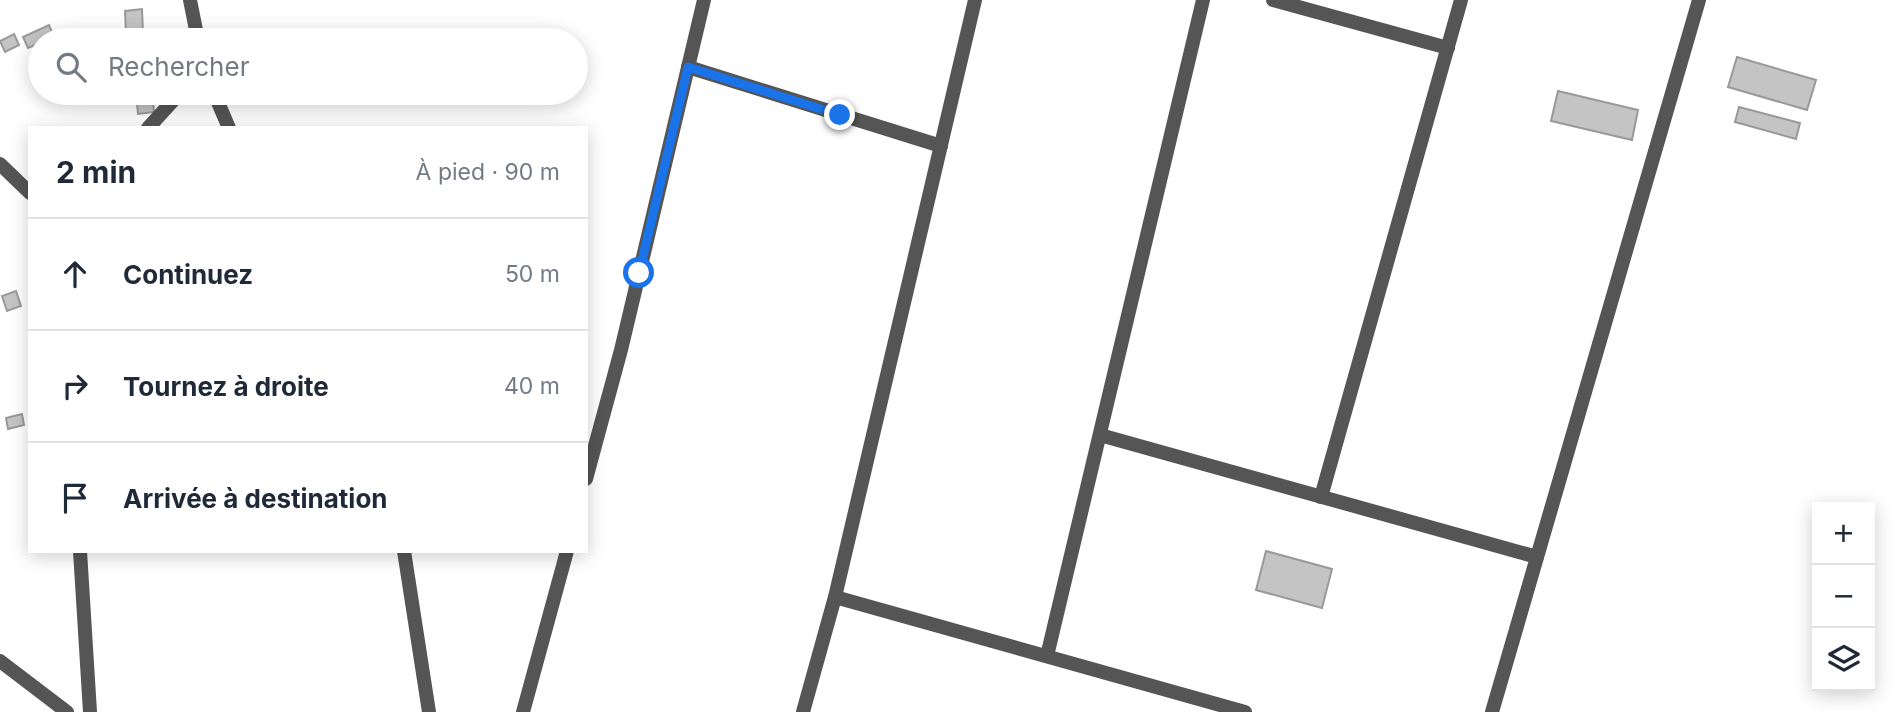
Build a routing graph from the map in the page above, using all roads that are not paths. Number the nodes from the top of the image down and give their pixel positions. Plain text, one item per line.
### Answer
1 (190, 0) edge
2 (704, 0) edge
3 (975, 0) edge
4 (1203, 0) edge
5 (1273, 0) edge
6 (1461, 0) edge
7 (1699, 0) edge
8 (196, 28) edge
9 (1447, 48) junction
10 (688, 67) junction
11 (169, 105) edge
12 (219, 105) edge
13 (150, 126) edge
14 (228, 126) edge
15 (941, 146) junction
16 (0, 164) edge
17 (28, 191) edge
18 (1100, 435) junction
19 (588, 472) edge
20 (1321, 496) junction
21 (80, 553) edge
22 (404, 553) edge
23 (566, 553) edge
24 (1537, 557) junction
25 (835, 597) junction
26 (1047, 656) junction
27 (0, 661) edge
28 (67, 712) edge
29 (90, 712) edge
30 (429, 712) edge
31 (523, 712) edge
32 (803, 712) edge
33 (1245, 712) edge
34 (1492, 712) edge

1 - 8 street
2 - 10 street
3 - 15 street
4 - 18 street
5 - 9 street
6 - 9 street
7 - 24 street
9 - 20 street
10 - 15 street
10 - 19 street
11 - 13 street
12 - 14 street
15 - 25 street
16 - 17 street
18 - 20 street
18 - 26 street
20 - 24 street
21 - 29 street
22 - 30 street
23 - 31 street
24 - 34 street
25 - 26 street
25 - 32 street
26 - 33 street
27 - 28 street

